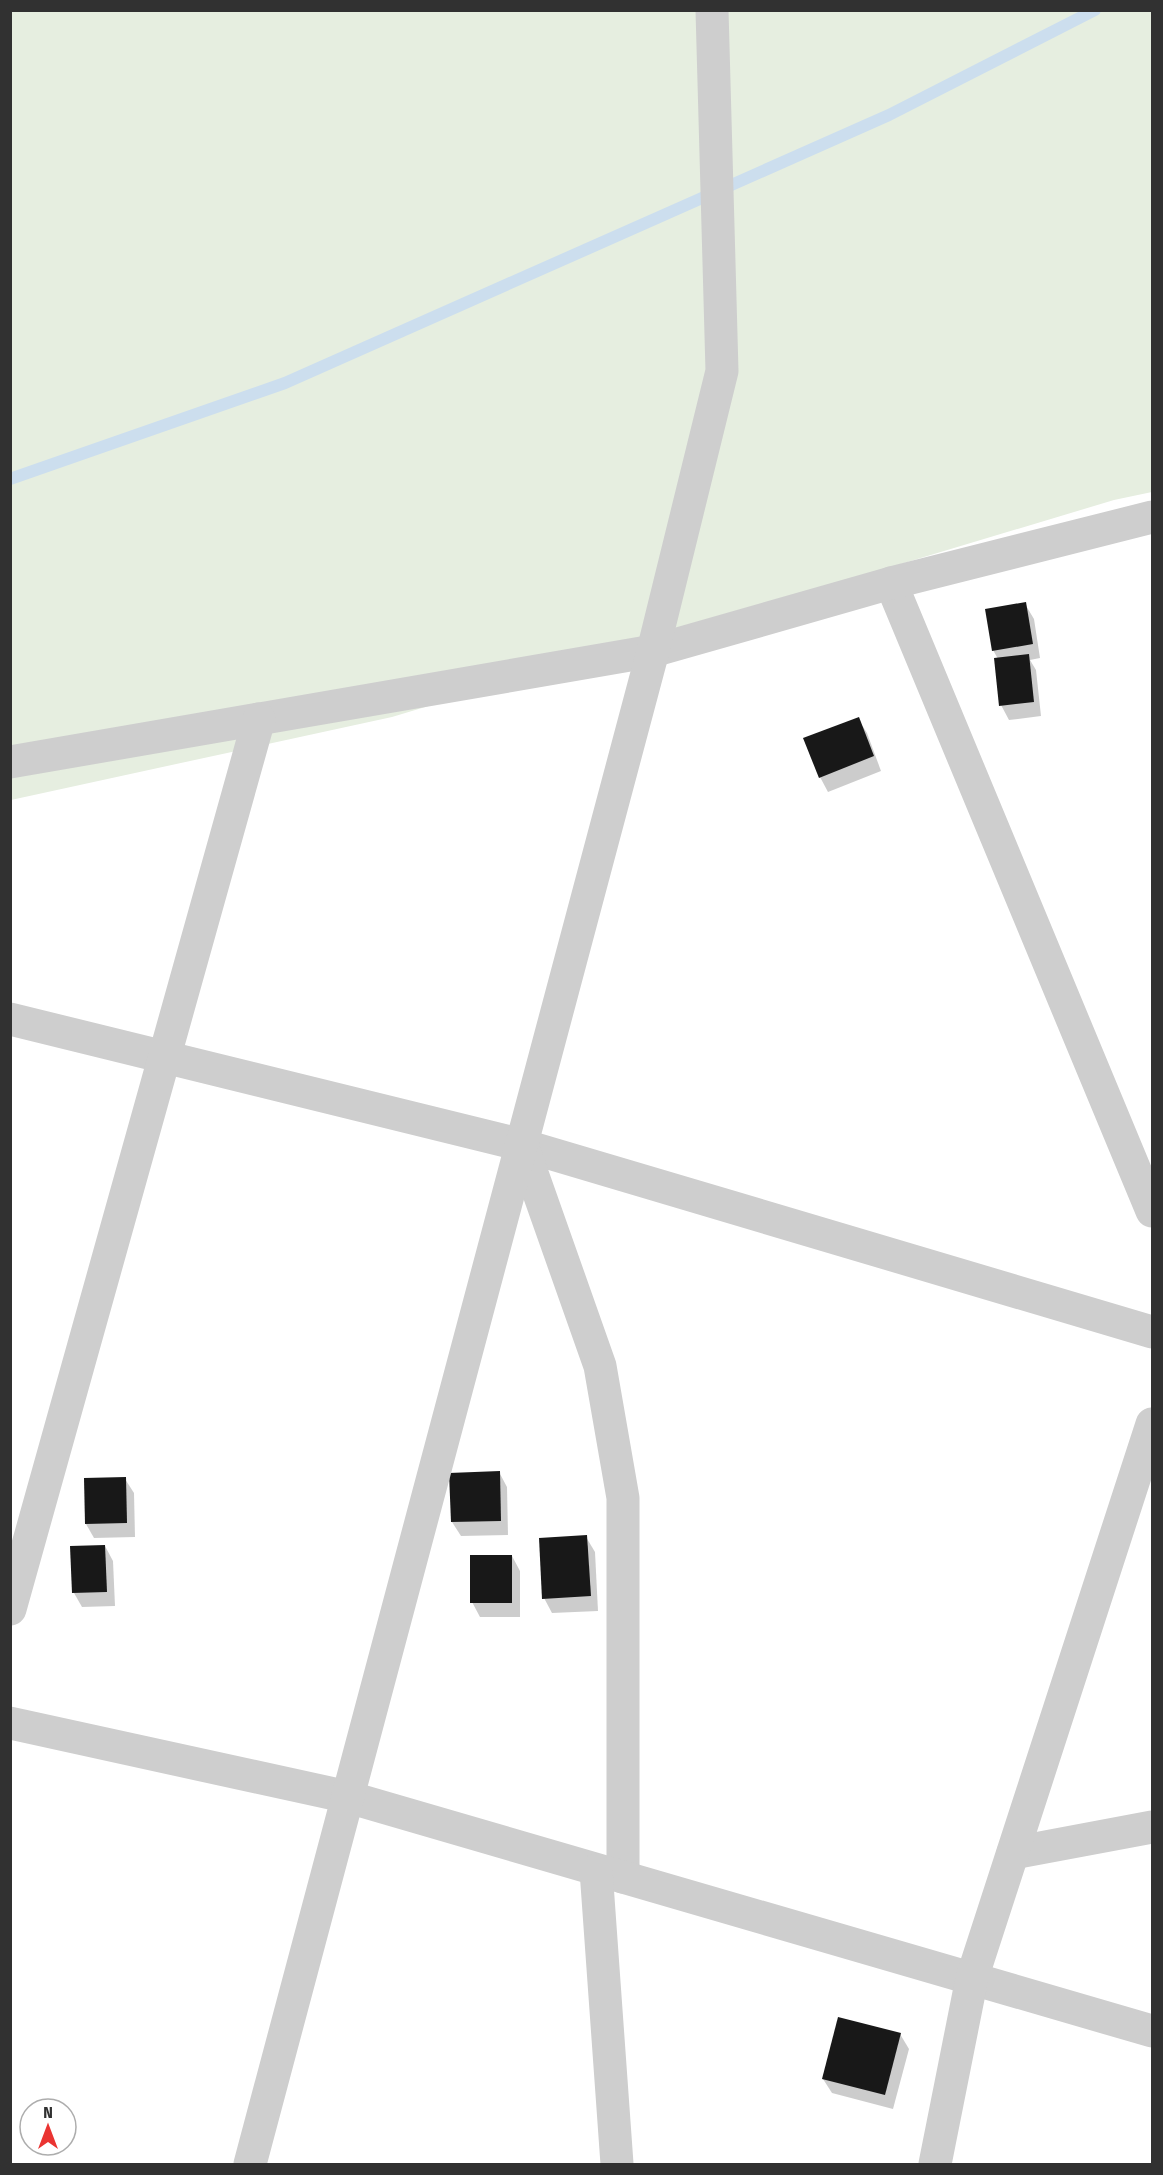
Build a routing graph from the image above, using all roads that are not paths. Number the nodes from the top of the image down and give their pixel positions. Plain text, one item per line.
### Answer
1 (712, 10) edge
2 (1152, 517) edge
3 (891, 583) junction
4 (653, 651) junction
5 (259, 719) junction
6 (10, 762) edge
7 (10, 1019) edge
8 (165, 1057) junction
9 (522, 1145) junction
10 (1152, 1211) edge
11 (1152, 1332) edge
12 (1152, 1424) edge
13 (10, 1609) edge
14 (10, 1723) edge
15 (348, 1797) junction
16 (1152, 1827) edge
17 (1013, 1853) junction
18 (610, 1874) junction
19 (972, 1978) junction
20 (1152, 2031) edge
21 (250, 2164) edge
22 (617, 2164) edge
23 (935, 2164) edge

1 - 4 street
2 - 3 street
3 - 4 street
3 - 10 street
4 - 5 street
4 - 9 street
5 - 6 street
5 - 8 street
7 - 8 street
8 - 9 street
8 - 13 street
9 - 11 street
9 - 15 street
9 - 18 street
12 - 17 street
14 - 15 street
15 - 18 street
15 - 21 street
16 - 17 street
17 - 19 street
18 - 19 street
18 - 22 street
19 - 20 street
19 - 23 street

